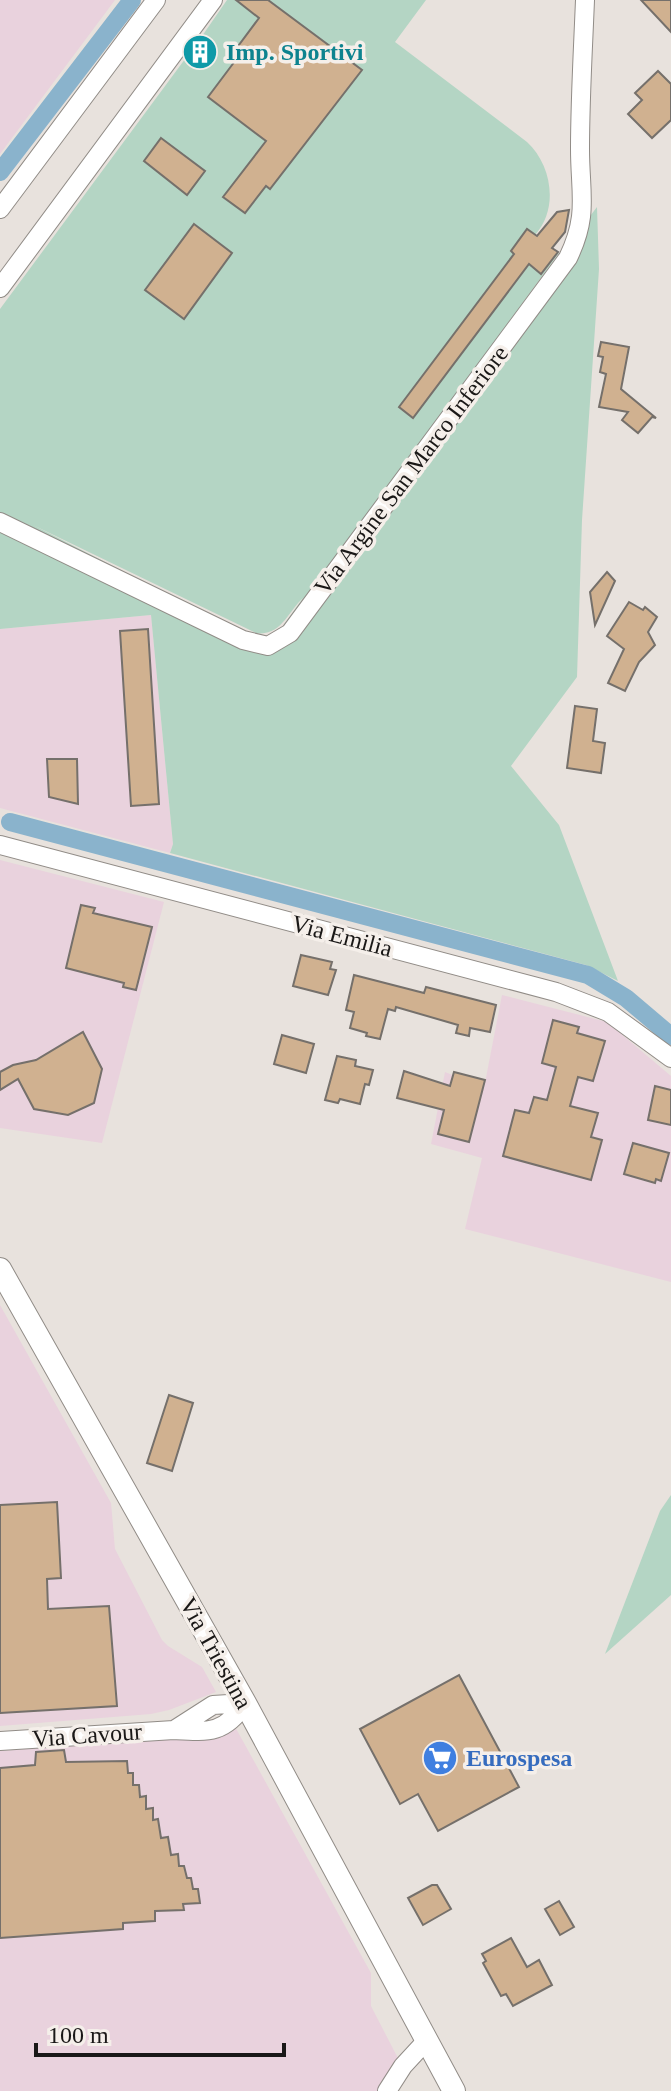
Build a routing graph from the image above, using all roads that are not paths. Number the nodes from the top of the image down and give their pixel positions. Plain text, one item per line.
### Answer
1 (156, 0) edge
2 (213, 0) edge
3 (585, 0) edge
4 (0, 209) edge
5 (0, 288) edge
6 (0, 522) edge
7 (0, 845) edge
8 (671, 1058) edge
9 (2, 1278) edge
10 (245, 1703) junction
11 (0, 1741) edge
12 (427, 2040) junction
13 (387, 2091) edge
14 (454, 2091) edge

1 - 4 street
2 - 5 street
3 - 6 street, Via Argine San Marco Inferiore
7 - 8 street, Via Emilia
9 - 10 main road, Via Triestina
10 - 11 street, Via Cavour
10 - 12 main road, Via Triestina
12 - 13 street
12 - 14 main road, Via Triestina

